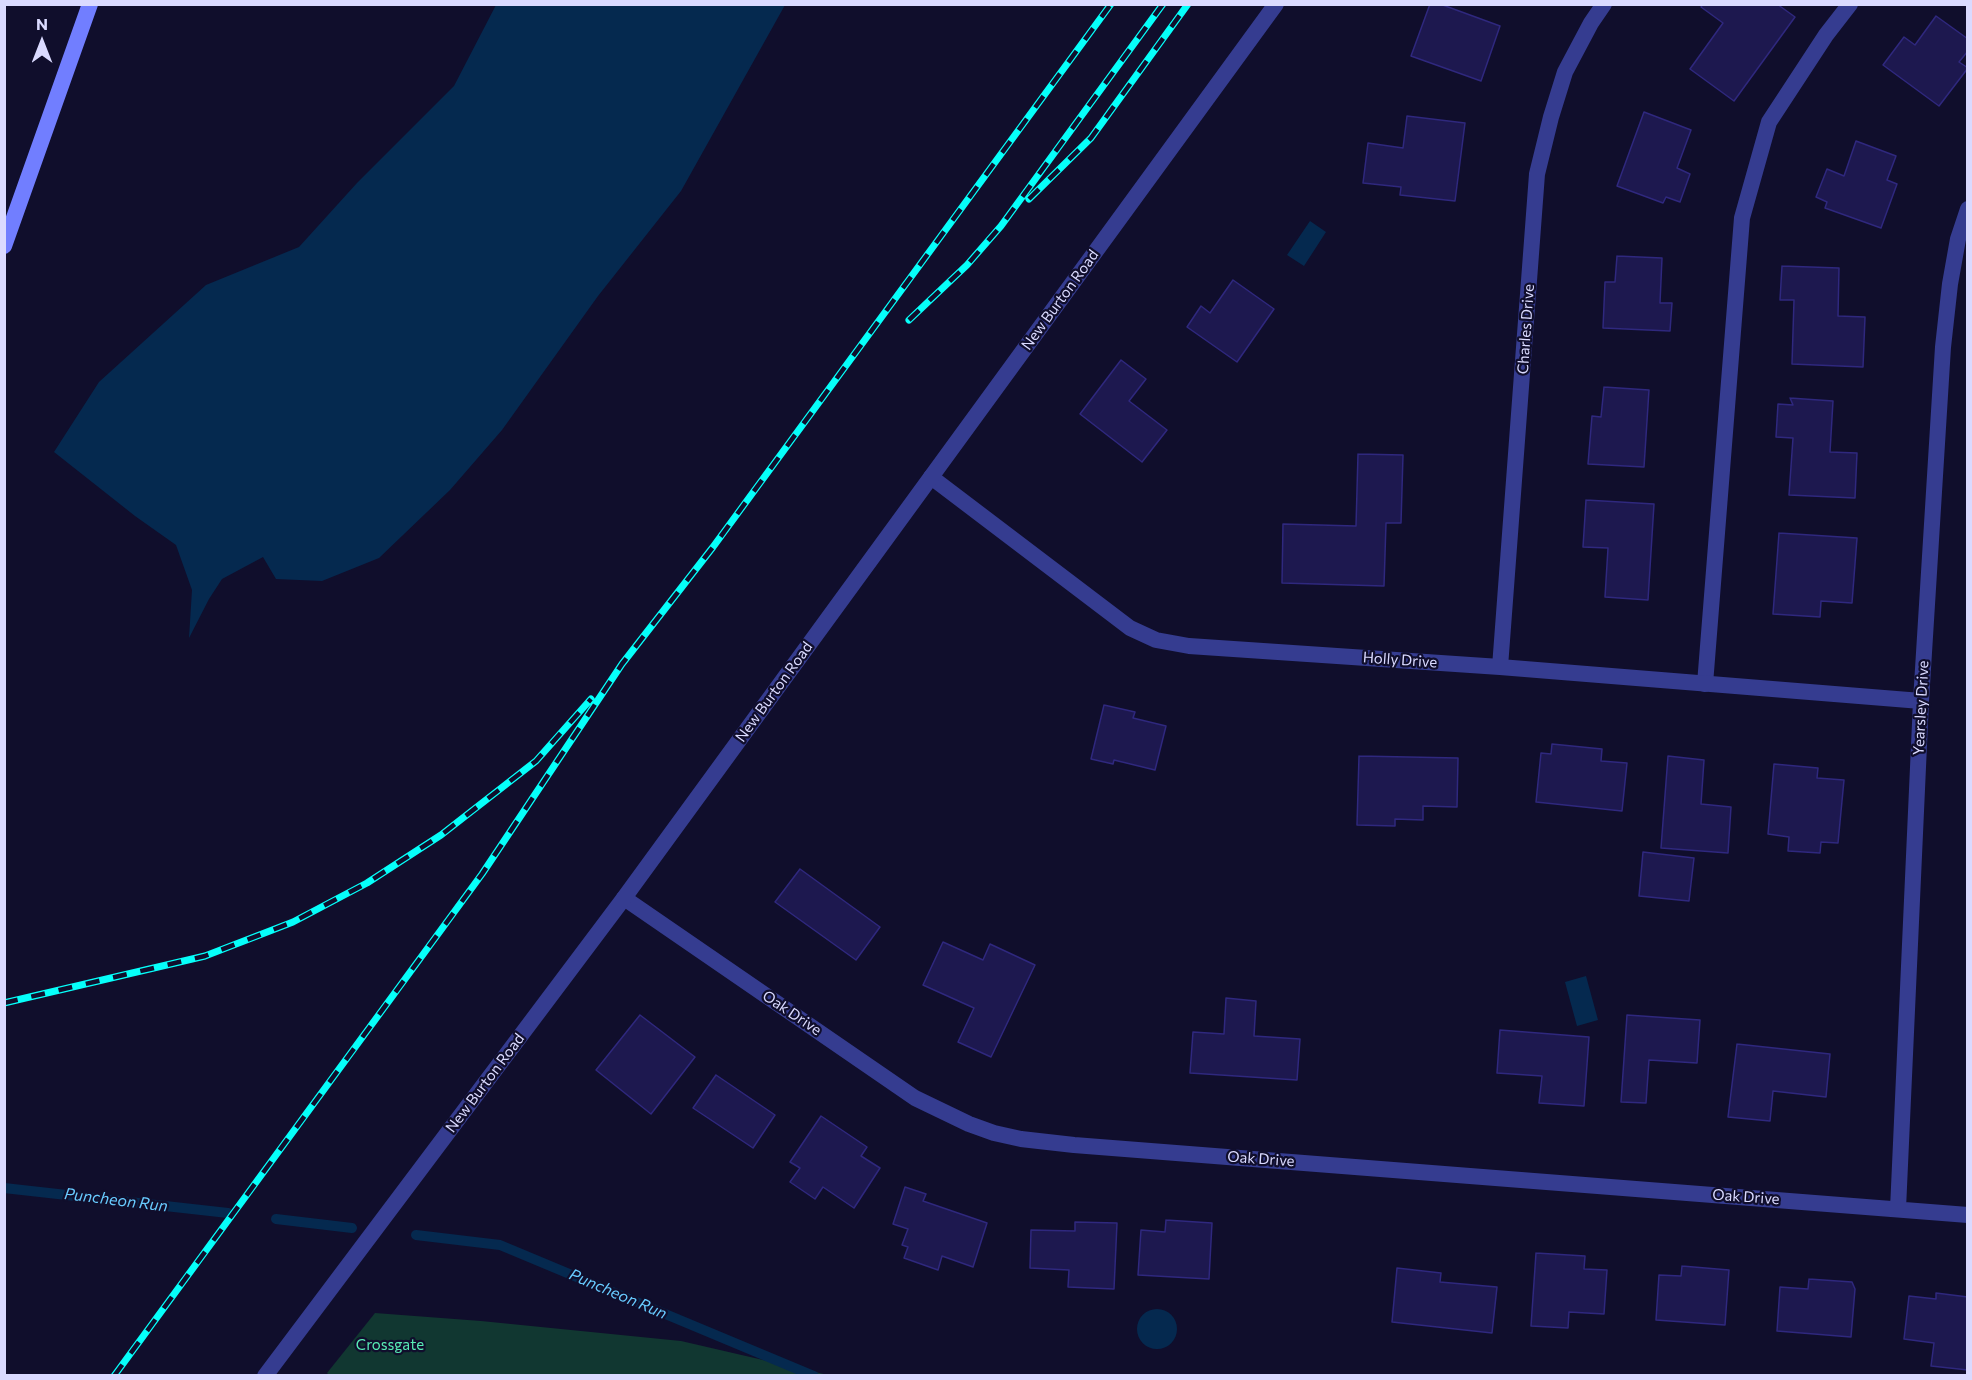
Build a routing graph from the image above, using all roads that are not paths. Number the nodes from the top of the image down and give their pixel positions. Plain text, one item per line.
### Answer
1 (90, 4) edge
2 (1276, 4) edge
3 (1604, 4) edge
4 (1850, 4) edge
5 (1968, 209) edge
6 (4, 246) edge
7 (931, 477) junction
8 (1500, 667) junction
9 (1705, 684) junction
10 (1921, 701) junction
11 (624, 898) junction
12 (1898, 1209) junction
13 (1968, 1215) edge
14 (266, 1375) edge

1 - 6 main road
2 - 7 street, New Burton Road
3 - 8 street, Charles Drive
4 - 9 street
5 - 10 street, Yearsley Drive
7 - 8 street, Holly Drive
7 - 11 street, New Burton Road
8 - 9 street, Holly Drive
9 - 10 street, Holly Drive
10 - 12 street, Yearsley Drive
11 - 12 street, Oak Drive
11 - 14 street, New Burton Road
12 - 13 street, Oak Drive

